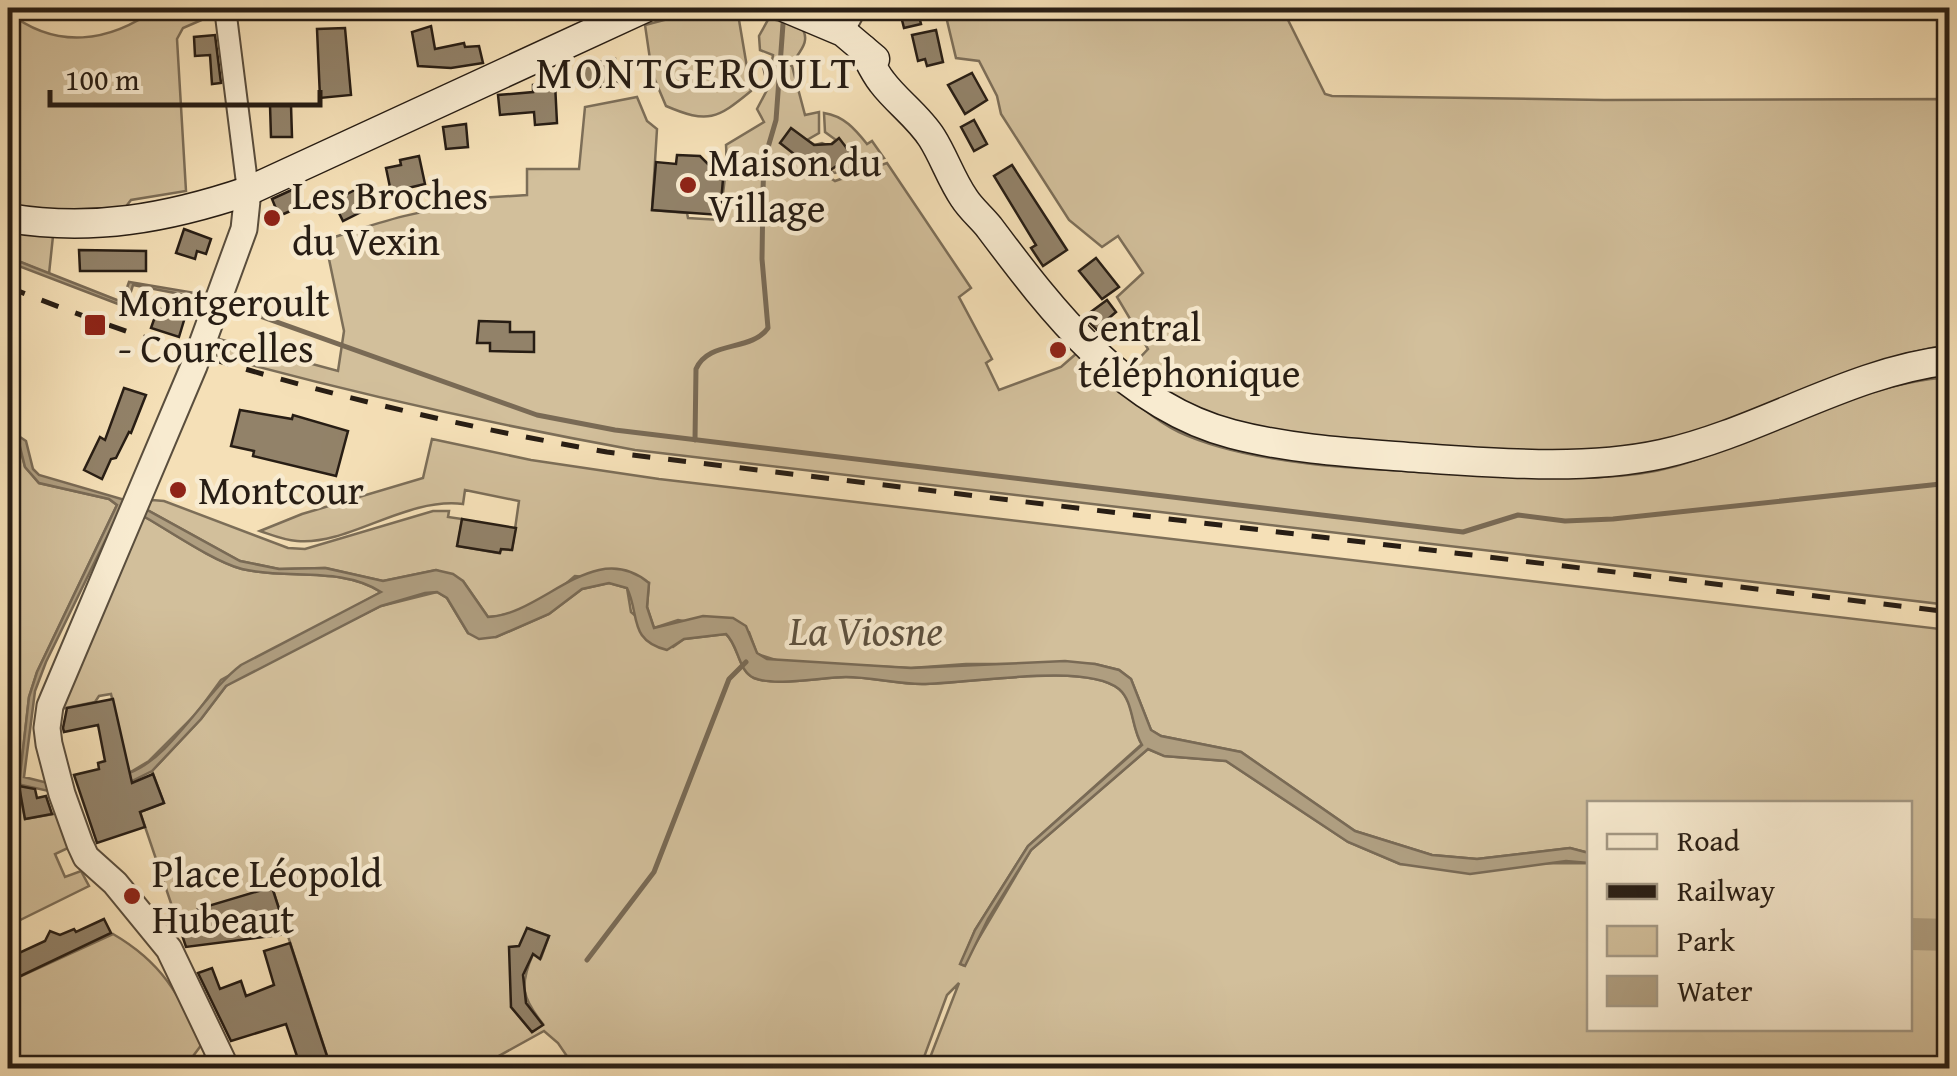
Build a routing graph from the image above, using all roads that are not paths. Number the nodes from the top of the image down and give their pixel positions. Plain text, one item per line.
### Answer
1 (224, 8) edge
2 (645, 8) edge
3 (786, 8) edge
4 (854, 30) edge
5 (248, 191) junction
6 (8, 218) edge
7 (1950, 360) edge
8 (217, 1066) edge

1 - 5 street
2 - 5 main road
3 - 4 main road
4 - 7 main road
5 - 6 main road
5 - 8 street

